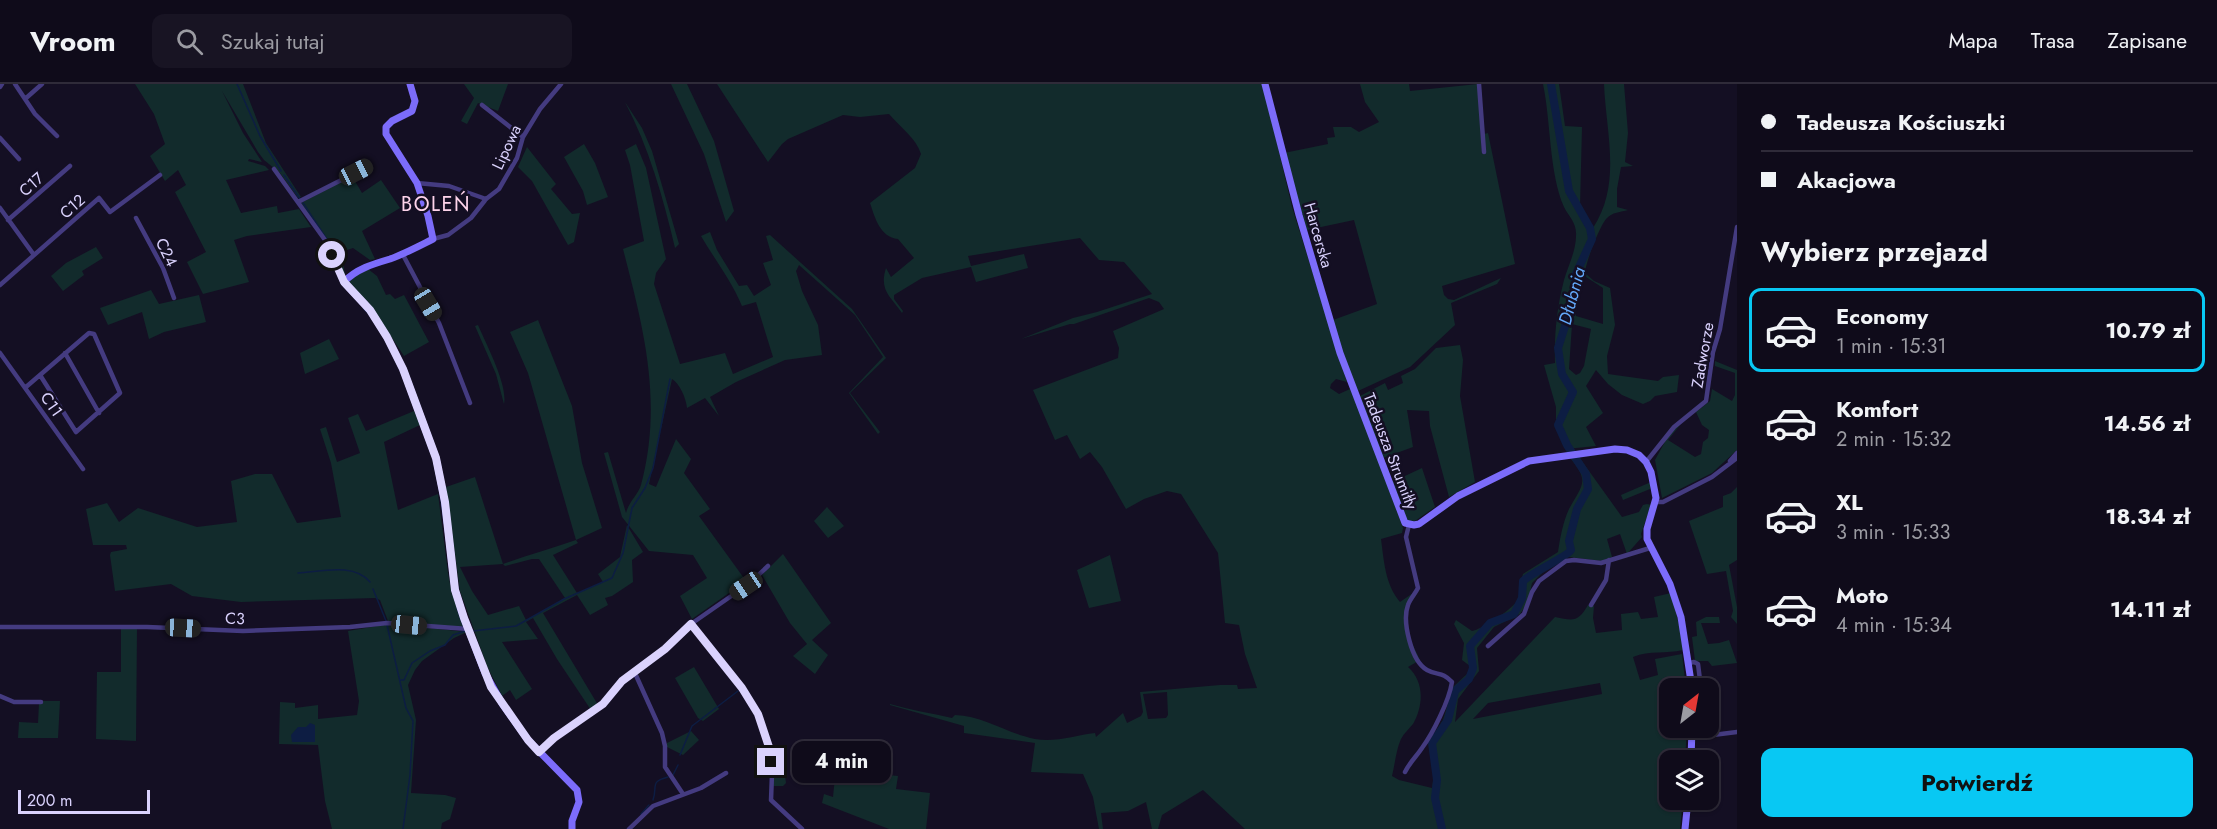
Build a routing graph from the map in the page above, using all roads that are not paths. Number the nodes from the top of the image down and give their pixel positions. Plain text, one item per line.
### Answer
1 (15, 84) edge
2 (42, 84) edge
3 (410, 84) edge
4 (561, 84) edge
5 (1265, 84) edge
6 (1479, 84) edge
7 (25, 99) junction
8 (482, 105) dead end
9 (57, 136) dead end
10 (523, 137) junction
11 (0, 138) edge
12 (1484, 152) dead end
13 (19, 159) dead end
14 (70, 166) dead end
15 (367, 167) dead end
16 (274, 168) dead end
17 (160, 175) dead end
18 (417, 183) junction
19 (486, 199) junction
20 (298, 202) junction
21 (0, 208) edge
22 (136, 218) dead end
23 (8, 220) junction
24 (1737, 227) edge
25 (433, 239) junction
26 (402, 253) junction
27 (34, 255) junction
28 (344, 282) junction
29 (0, 285) edge
30 (174, 298) dead end
31 (0, 353) edge
32 (65, 353) junction
33 (40, 375) junction
34 (26, 387) junction
35 (1354, 390) joint
36 (470, 403) dead end
37 (99, 413) junction
38 (1737, 453) edge
39 (1737, 458) edge
40 (1646, 462) junction
41 (1728, 463) junction
42 (83, 469) dead end
43 (1656, 502) junction
44 (1409, 525) junction
45 (1650, 548) junction
46 (1609, 560) junction
47 (768, 566) dead end
48 (1591, 605) dead end
49 (691, 624) junction
50 (0, 627) edge
51 (468, 629) junction
52 (1488, 646) dead end
53 (1689, 663) junction
54 (634, 670) junction
55 (1691, 678) edge
56 (1700, 678) edge
57 (0, 696) edge
58 (41, 702) dead end
59 (1737, 732) edge
60 (1719, 734) edge
61 (539, 752) junction
62 (1405, 772) dead end
63 (726, 773) dead end
64 (683, 794) junction
65 (1687, 810) edge
66 (572, 829) edge
67 (629, 829) edge
68 (802, 829) edge
69 (1685, 829) edge

1 - 7 street
2 - 7 street
3 - 18 street
4 - 10 street, Lipowa
5 - 35 street, Harcerska
6 - 12 street
7 - 9 street
8 - 10 street
10 - 19 street, Lipowa
11 - 13 street
14 - 23 street, C17
15 - 20 street
16 - 20 street
17 - 27 street, C12
18 - 19 street
18 - 25 street
19 - 25 street, Lipowa
20 - 28 street
21 - 23 street
22 - 30 street, C24
23 - 27 street
24 - 40 street, Zadworze
25 - 26 street, Lipowa
26 - 28 street, Lipowa
26 - 36 street
27 - 29 street, C12
28 - 51 street
31 - 34 street, C11
32 - 33 street
32 - 37 street
32 - 37 street
33 - 34 street
33 - 37 street
34 - 42 street, C11
35 - 44 street, Tadeusza Strumiłły
38 - 41 street
39 - 41 street
40 - 43 street
40 - 44 street, Tadeusza Strumiłły
41 - 43 street
43 - 45 street
44 - 62 street
45 - 46 street
45 - 53 street
46 - 48 street
46 - 52 street
47 - 49 street
49 - 54 street
49 - 68 street
50 - 51 street, C3
51 - 61 street
53 - 55 street
53 - 56 street
54 - 61 street
54 - 64 street
57 - 58 street
59 - 60 street
61 - 66 street
63 - 64 street
64 - 67 street
65 - 69 street

